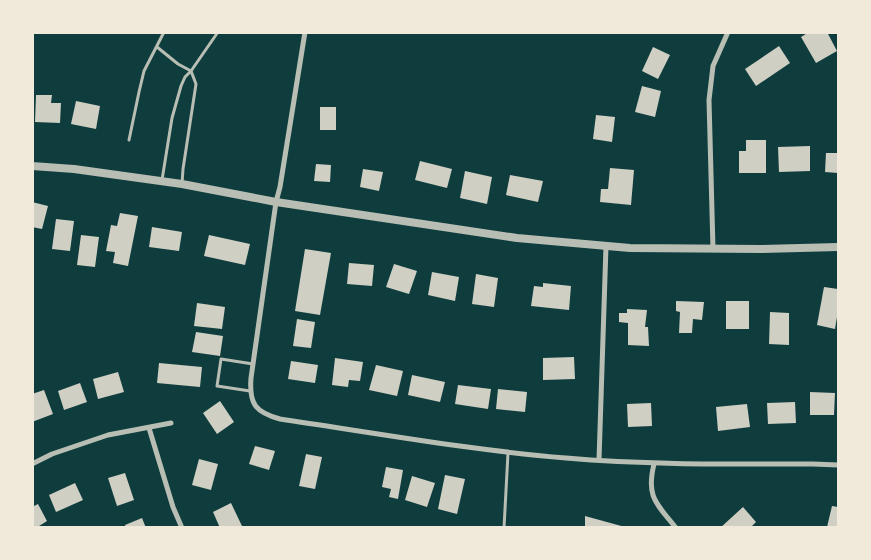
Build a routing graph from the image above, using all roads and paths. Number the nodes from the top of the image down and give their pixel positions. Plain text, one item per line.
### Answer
1 (164, 32) edge
2 (218, 32) edge
3 (305, 32) edge
4 (728, 32) edge
5 (157, 47) junction
6 (191, 71) junction
7 (129, 140) dead end
8 (32, 166) edge
9 (162, 181) junction
10 (182, 184) junction
11 (276, 202) junction
12 (606, 246) junction
13 (838, 247) edge
14 (713, 249) junction
15 (253, 364) junction
16 (251, 392) junction
17 (171, 424) dead end
18 (149, 428) junction
19 (508, 452) junction
20 (599, 460) junction
21 (32, 464) edge
22 (654, 464) junction
23 (838, 465) edge
24 (182, 528) edge
25 (504, 528) edge
26 (676, 528) edge

1 - 5 lane
2 - 6 lane
3 - 11 street
4 - 14 street
5 - 6 lane
5 - 7 lane
6 - 9 lane
6 - 10 lane
8 - 9 street
9 - 10 street
10 - 11 street
11 - 12 street
11 - 15 street
12 - 14 street
12 - 20 street
13 - 14 street
15 - 16 street
15 - 16 lane
16 - 19 street
17 - 18 street
18 - 21 street
18 - 24 street
19 - 20 street
19 - 25 lane
20 - 22 street
22 - 23 street
22 - 26 street

